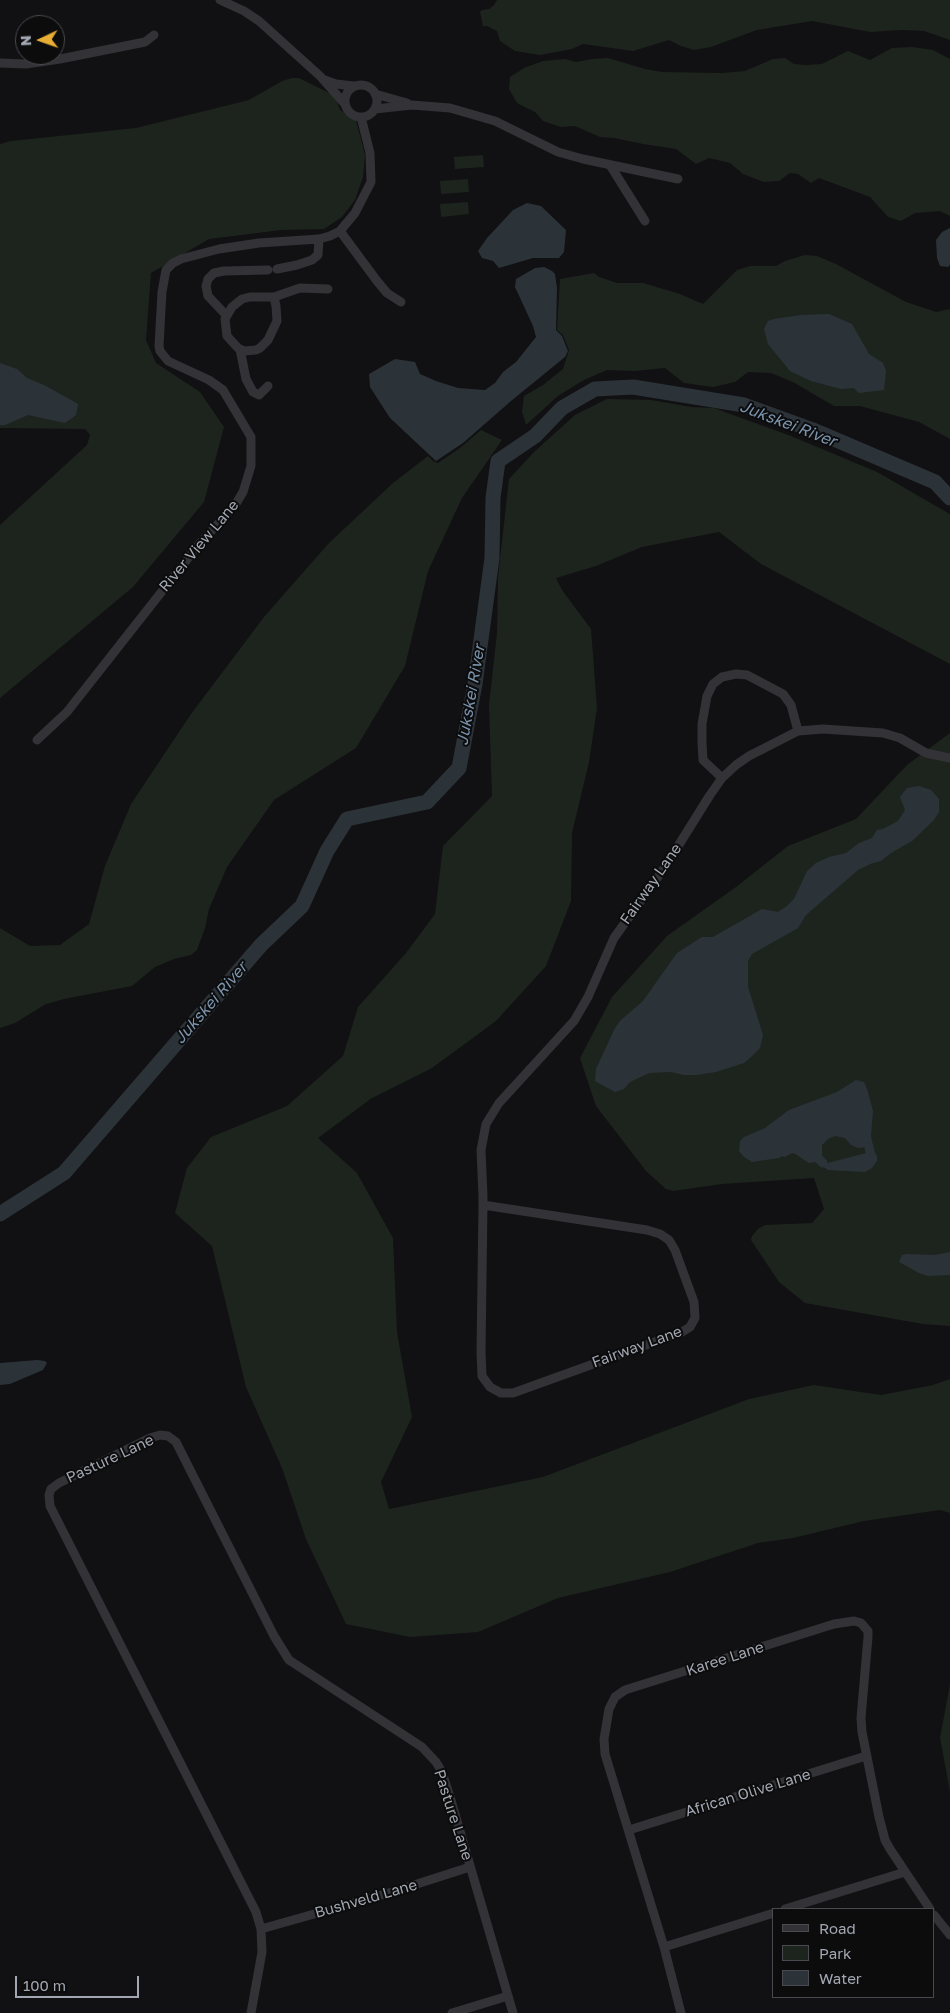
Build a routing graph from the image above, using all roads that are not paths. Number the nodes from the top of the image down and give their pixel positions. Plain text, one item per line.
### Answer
1 (220, 0) edge
2 (154, 35) dead end
3 (0, 63) edge
4 (322, 78) junction
5 (354, 86) junction
6 (376, 94) junction
7 (345, 104) junction
8 (412, 105) junction
9 (375, 109) junction
10 (361, 118) junction
11 (610, 165) junction
12 (678, 179) dead end
13 (645, 221) dead end
14 (340, 231) junction
15 (319, 239) junction
16 (328, 289) dead end
17 (274, 297) junction
18 (400, 302) dead end
19 (226, 315) junction
20 (240, 350) junction
21 (268, 386) dead end
22 (798, 731) junction
23 (37, 740) dead end
24 (950, 758) edge
25 (722, 778) junction
26 (483, 1205) junction
27 (866, 1756) junction
28 (629, 1830) junction
29 (470, 1867) junction
30 (904, 1872) junction
31 (788, 1908) edge
32 (929, 1908) edge
33 (772, 1914) edge
34 (935, 1916) edge
35 (261, 1929) junction
36 (950, 1935) edge
37 (664, 1947) junction
38 (508, 1996) junction
39 (251, 2013) edge
40 (452, 2013) edge
41 (513, 2013) edge
42 (681, 2013) edge

1 - 4 street
2 - 3 street
4 - 5 street
4 - 7 street
5 - 6 street
5 - 7 street
6 - 8 street
6 - 9 street
7 - 10 street
8 - 9 street
8 - 11 street
9 - 10 street
10 - 14 street
11 - 12 street
11 - 13 street
14 - 15 street, River View Lane
14 - 18 street
15 - 19 street
15 - 23 street, River View Lane
16 - 17 street
17 - 19 street
17 - 20 street
19 - 20 street
20 - 21 street
22 - 24 street, Fairway Lane
22 - 25 street, Fairway Lane
22 - 25 street
25 - 26 street, Fairway Lane
26 - 26 street, Fairway Lane
27 - 28 street, African Olive Lane
27 - 28 street, Karee Lane
27 - 30 street, Karee Lane
28 - 37 street, Karee Lane
29 - 35 street, Bushveld Lane
29 - 35 street, Pasture Lane
29 - 38 street, Pasture Lane
30 - 31 street
30 - 32 street, Karee Lane
33 - 37 street
34 - 36 street
35 - 39 street, Pasture Lane
37 - 42 street, Karee Lane
38 - 40 street
38 - 41 street, Pasture Lane

